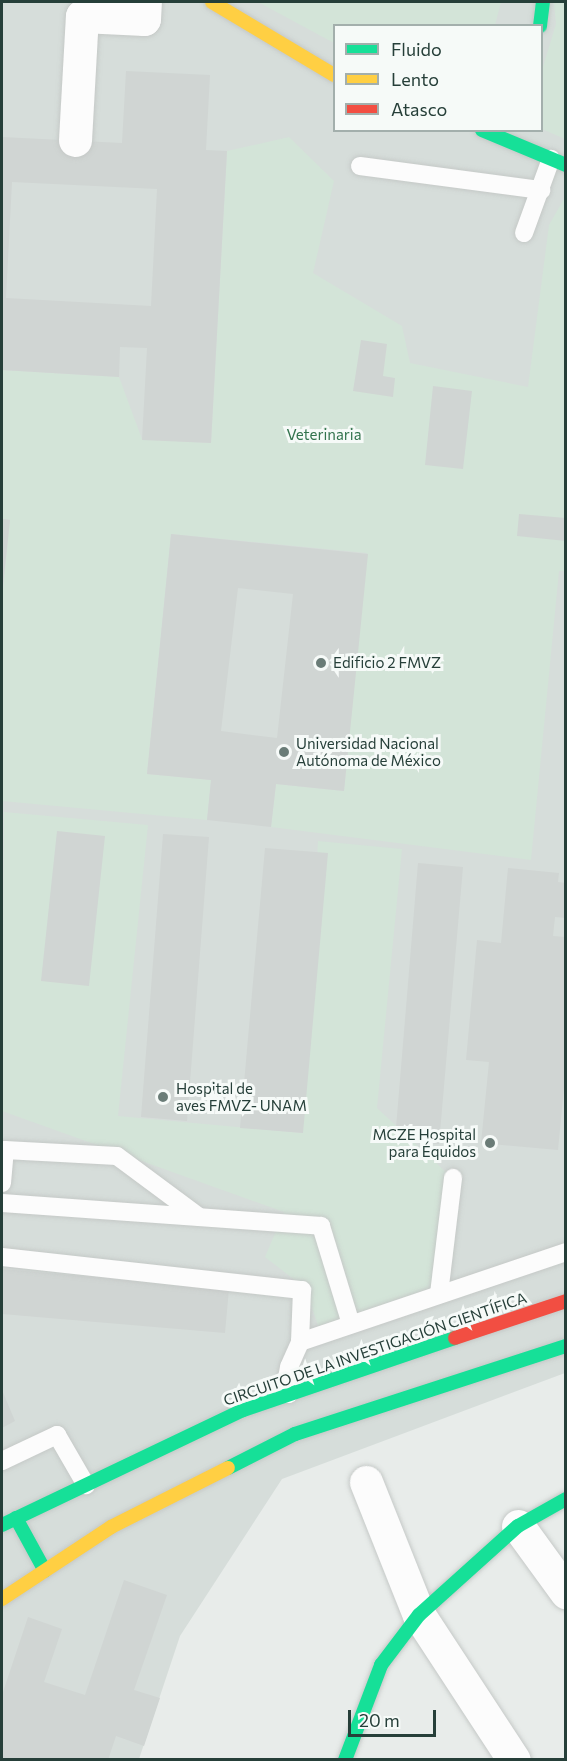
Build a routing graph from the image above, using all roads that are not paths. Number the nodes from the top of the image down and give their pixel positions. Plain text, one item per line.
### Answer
1 (145, 2) edge
2 (212, 2) edge
3 (543, 2) edge
4 (540, 24) edge
5 (333, 74) edge
6 (487, 132) edge
7 (75, 141) dead end
8 (558, 162) edge
9 (360, 166) dead end
10 (541, 190) junction
11 (524, 233) dead end
12 (453, 1179) dead end
13 (2, 1183) edge
14 (2, 1203) edge
15 (199, 1217) junction
16 (566, 1252) edge
17 (2, 1257) edge
18 (439, 1294) junction
19 (566, 1301) edge
20 (351, 1324) junction
21 (300, 1342) junction
22 (566, 1346) edge
23 (289, 1394) junction
24 (2, 1461) edge
25 (366, 1482) dead end
26 (86, 1485) junction
27 (566, 1499) edge
28 (16, 1518) junction
29 (2, 1525) edge
30 (518, 1526) junction
31 (45, 1571) junction
32 (566, 1592) edge
33 (2, 1599) edge
34 (419, 1615) junction
35 (345, 1760) edge
36 (514, 1760) edge

1 - 7 street
2 - 5 street
3 - 4 street
6 - 8 street
8 - 10 lane
9 - 10 lane
10 - 11 lane
12 - 18 lane
13 - 15 lane
14 - 15 lane
15 - 20 lane
16 - 18 lane
17 - 21 lane
18 - 20 lane
19 - 23 street, CIRCUITO DE LA INVESTIGACIÓN CIENTÍFICA
20 - 21 lane
21 - 23 lane
22 - 31 street
23 - 26 street, CIRCUITO DE LA INVESTIGACIÓN CIENTÍFICA
24 - 26 lane
25 - 34 street
26 - 28 street, CIRCUITO DE LA INVESTIGACIÓN CIENTÍFICA
27 - 30 street
28 - 29 street, CIRCUITO DE LA INVESTIGACIÓN CIENTÍFICA
28 - 31 street
30 - 32 street
30 - 34 street
31 - 33 street
34 - 35 street
34 - 36 street

